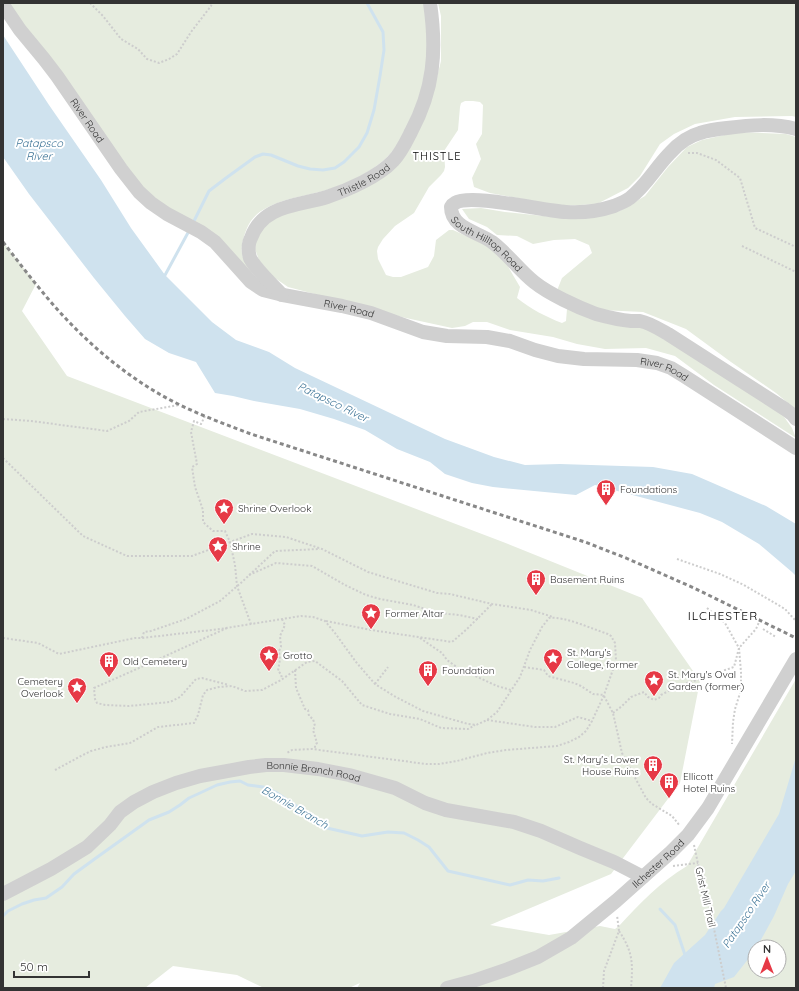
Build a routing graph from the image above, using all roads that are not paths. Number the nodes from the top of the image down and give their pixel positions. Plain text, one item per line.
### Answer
1 (430, 3) edge
2 (3, 5) edge
3 (796, 129) edge
4 (282, 295) junction
5 (796, 419) edge
6 (796, 448) edge
7 (796, 659) edge
8 (643, 877) junction
9 (3, 894) edge
10 (447, 988) edge

1 - 4 street, Thistle Road
2 - 4 street, River Road
3 - 5 street, South Hilltop Road
4 - 6 street, River Road
7 - 8 street, Ilchester Road
8 - 9 street, Bonnie Branch Road
8 - 10 street, Ilchester Road

